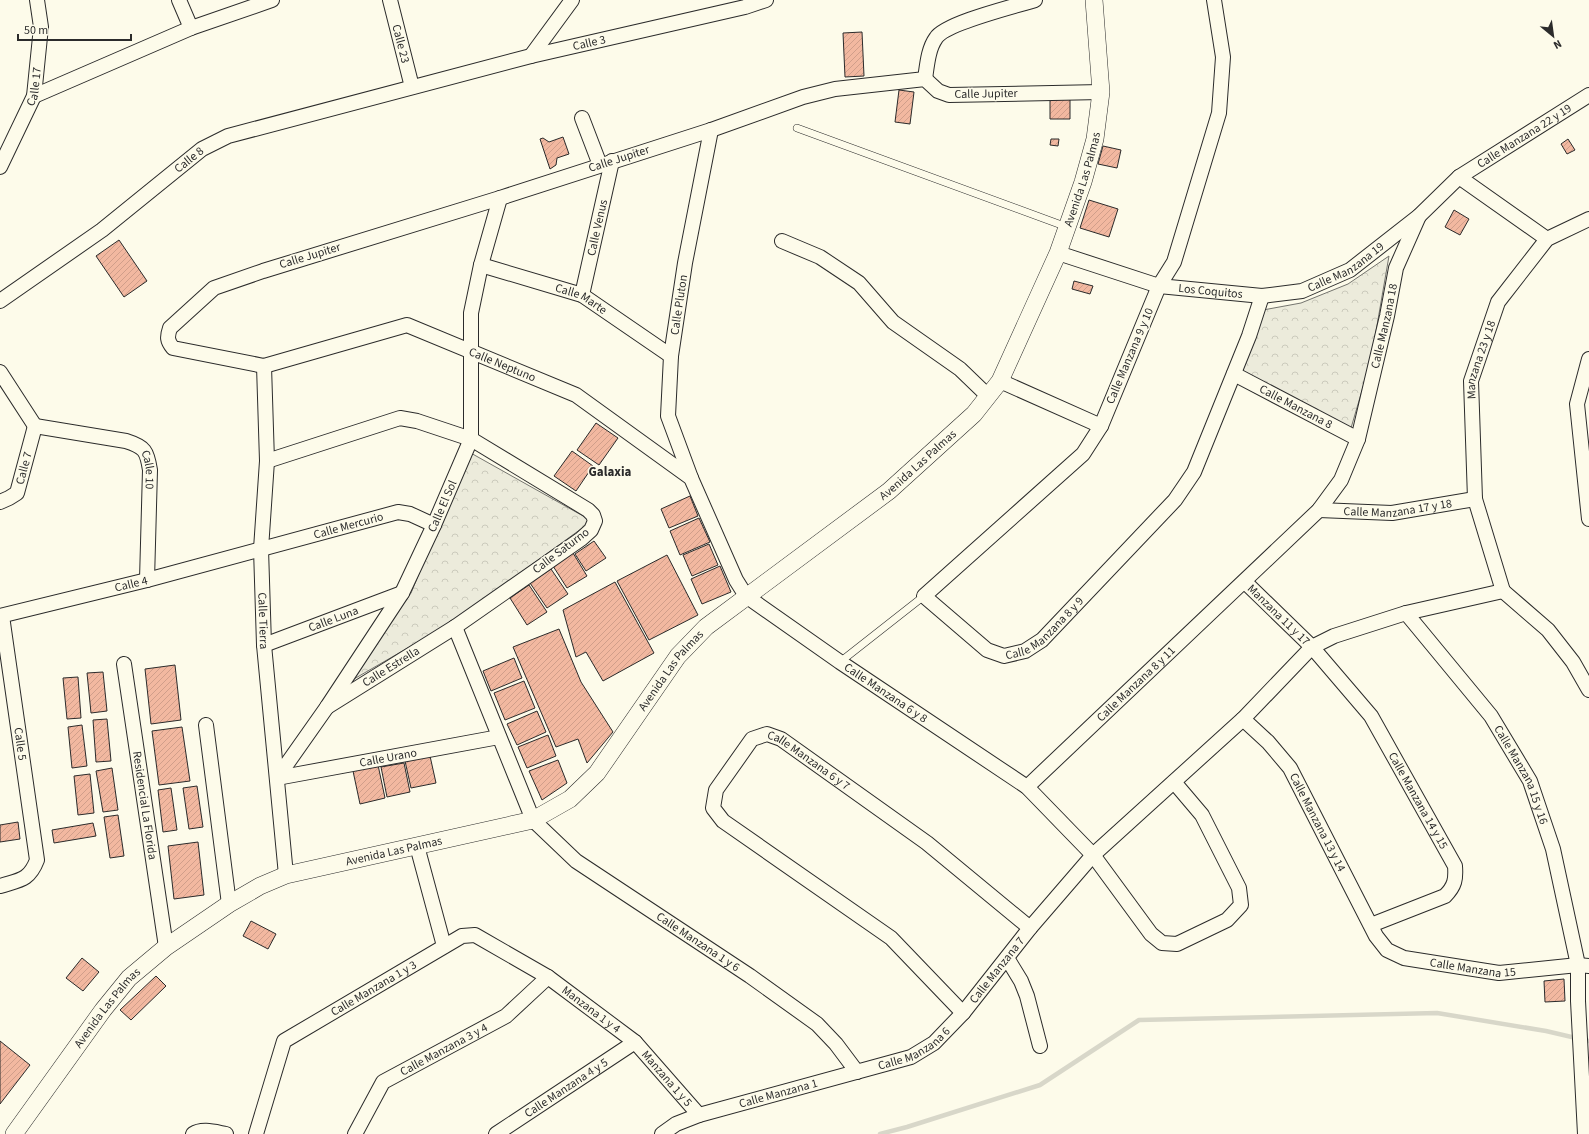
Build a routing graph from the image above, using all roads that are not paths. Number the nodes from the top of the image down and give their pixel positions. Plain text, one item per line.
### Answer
1 (36, 0) edge
2 (179, 0) edge
3 (272, 0) edge
4 (390, 0) edge
5 (572, 0) edge
6 (766, 0) edge
7 (1035, 0) edge
8 (1094, 0) edge
9 (1214, 0) edge
10 (191, 28) junction
11 (531, 56) junction
12 (925, 79) junction
13 (412, 87) junction
14 (1101, 92) junction
15 (1589, 95) edge
16 (34, 96) junction
17 (582, 118) dead end
18 (797, 128) dead end
19 (711, 130) junction
20 (606, 163) junction
21 (0, 167) edge
22 (1459, 177) junction
23 (500, 198) junction
24 (1419, 216) junction
25 (1589, 219) edge
26 (1067, 227) junction
27 (1547, 239) junction
28 (782, 241) dead end
29 (1058, 253) junction
30 (481, 265) junction
31 (1159, 286) junction
32 (582, 295) junction
33 (1262, 296) junction
34 (0, 301) edge
35 (168, 343) joint
36 (471, 352) junction
37 (671, 356) junction
38 (1589, 359) edge
39 (264, 366) junction
40 (0, 372) edge
41 (1234, 374) junction
42 (1000, 381) junction
43 (988, 396) junction
44 (35, 426) junction
45 (1101, 426) junction
46 (471, 439) junction
47 (1358, 439) junction
48 (267, 461) junction
49 (691, 478) junction
50 (1475, 499) junction
51 (0, 502) edge
52 (1319, 510) junction
53 (1589, 519) edge
54 (434, 525) junction
55 (261, 549) junction
56 (147, 580) junction
57 (1245, 582) junction
58 (1503, 591) junction
59 (402, 593) junction
60 (746, 596) junction
61 (924, 596) junction
62 (1406, 613) junction
63 (1, 616) edge
64 (455, 627) junction
65 (264, 645) junction
66 (1312, 647) junction
67 (840, 662) junction
68 (124, 664) dead end
69 (1589, 690) edge
70 (327, 707) junction
71 (1243, 719) junction
72 (206, 725) dead end
73 (499, 737) junction
74 (277, 778) junction
75 (1174, 782) junction
76 (1027, 787) junction
77 (533, 820) junction
78 (417, 846) junction
79 (1093, 855) junction
80 (286, 875) junction
81 (0, 886) edge
82 (229, 904) junction
83 (1030, 928) junction
84 (1373, 930) junction
85 (444, 946) junction
86 (166, 947) junction
87 (1007, 958) junction
88 (1584, 966) edge
89 (548, 977) junction
90 (963, 1013) junction
91 (635, 1042) junction
92 (1040, 1046) dead end
93 (857, 1072) junction
94 (699, 1115) junction
95 (18, 1133) edge
96 (193, 1134) edge
97 (226, 1134) edge
98 (256, 1134) edge
99 (354, 1134) edge
100 (496, 1134) edge
101 (662, 1134) edge
102 (1585, 1134) edge

1 - 16 street, Calle 17
2 - 10 street
3 - 10 street
4 - 13 street, Calle 23
5 - 11 street
6 - 11 street, Calle 3
7 - 12 street
8 - 14 street, Avenida Las Palmas
9 - 31 street, Calle Manzana 9 y 10
10 - 16 street
11 - 13 street, Calle 3
12 - 14 street, Calle Jupiter
12 - 19 street, Calle Jupiter
13 - 34 street, Calle 8
14 - 26 street, Avenida Las Palmas
15 - 22 street, Calle Manzana 22 y 19
16 - 21 street, Calle 17
17 - 20 street
18 - 26 lane
19 - 20 street, Calle Jupiter
19 - 37 street, Calle Pluton
20 - 23 street, Calle Jupiter
20 - 32 street, Calle Venus
22 - 24 street, Calle Manzana 22 y 19
22 - 27 street
23 - 30 street, Calle El Sol
23 - 35 street, Calle Jupiter
24 - 33 street, Calle Manzana 19
24 - 47 street, Calle Manzana 18
25 - 27 street
26 - 29 street, Avenida Las Palmas
27 - 50 street, Manzana 23 y 18
28 - 43 street
29 - 31 street, Los Coquitos
29 - 42 street, Avenida Las Palmas
30 - 32 street, Calle Marte
30 - 36 street, Calle El Sol
31 - 33 street, Los Coquitos
31 - 45 street, Calle Manzana 9 y 10
32 - 37 street, Calle Marte
33 - 41 street, Calle Manzana 8 y 9
35 - 39 street, Calle Neptuno
36 - 39 street, Calle Neptuno
36 - 46 street, Calle El Sol
36 - 49 street, Calle Neptuno
37 - 49 street, Calle Pluton
38 - 53 street
39 - 48 street, Calle Tierra
40 - 44 street
41 - 47 street, Calle Manzana 8
41 - 61 street, Calle Manzana 8 y 9
42 - 43 street, Avenida Las Palmas
42 - 45 street
43 - 60 street, Avenida Las Palmas
44 - 51 street, Calle 7
44 - 56 street, Calle 10
45 - 61 street
46 - 48 street, Calle Saturno
46 - 54 street, Calle El Sol
46 - 64 street, Calle Saturno
47 - 52 street, Calle Manzana 18
48 - 55 street, Calle Tierra
49 - 60 street
50 - 52 street, Calle Manzana 17 y 18
50 - 58 street, Manzana 23 y 18
52 - 57 street, Calle Manzana 8 y 11
54 - 55 street, Calle Mercurio
54 - 59 street, Calle El Sol
55 - 56 street, Calle 4
55 - 65 street, Calle Tierra
56 - 63 street, Calle 4
57 - 66 street, Manzana 11 y 17
57 - 76 street, Calle Manzana 8 y 11
58 - 62 street
58 - 69 street
59 - 65 street, Calle Luna
59 - 70 street, Calle El Sol
60 - 67 street, Calle Manzana 6 y 8
60 - 77 street, Avenida Las Palmas
61 - 67 lane
62 - 66 street
62 - 88 street, Calle Manzana 15 y 16
63 - 81 street, Calle 5
64 - 70 street, Calle Estrella
64 - 73 street
65 - 74 street, Calle Tierra
66 - 71 street
66 - 84 street, Calle Manzana 14 y 15
67 - 76 street, Calle Manzana 6 y 8
68 - 86 street, Residencial La Florida
70 - 74 street, Calle El Sol
71 - 75 street
71 - 84 street, Calle Manzana 13 y 14
72 - 82 street
73 - 74 street, Calle Urano
73 - 77 street
74 - 80 street, Calle Tierra
75 - 79 street
75 - 79 street, Calle Manzana 6 y 8
76 - 79 street, Calle Manzana 6 y 8
77 - 78 street, Avenida Las Palmas
77 - 93 street, Calle Manzana 1 y 6
78 - 80 street, Avenida Las Palmas
78 - 85 street
79 - 83 street
80 - 82 street, Avenida Las Palmas
82 - 86 street, Avenida Las Palmas
83 - 87 street, Calle Manzana 7
83 - 90 street, Calle Manzana 6 y 7
84 - 88 street, Calle Manzana 15
85 - 89 street, Calle Manzana 1 y 3
85 - 98 street, Calle Manzana 1 y 3
86 - 95 street, Avenida Las Palmas
87 - 90 street, Calle Manzana 7
87 - 92 street
88 - 102 street, Calle Manzana 15 y 16
89 - 91 street, Manzana 1 y 4
89 - 99 street, Calle Manzana 3 y 4
90 - 93 street, Calle Manzana 6
91 - 94 street, Manzana 1 y 5
91 - 100 street, Calle Manzana 4 y 5
93 - 94 street, Calle Manzana 1
94 - 101 street, Calle Manzana 1
96 - 97 street

